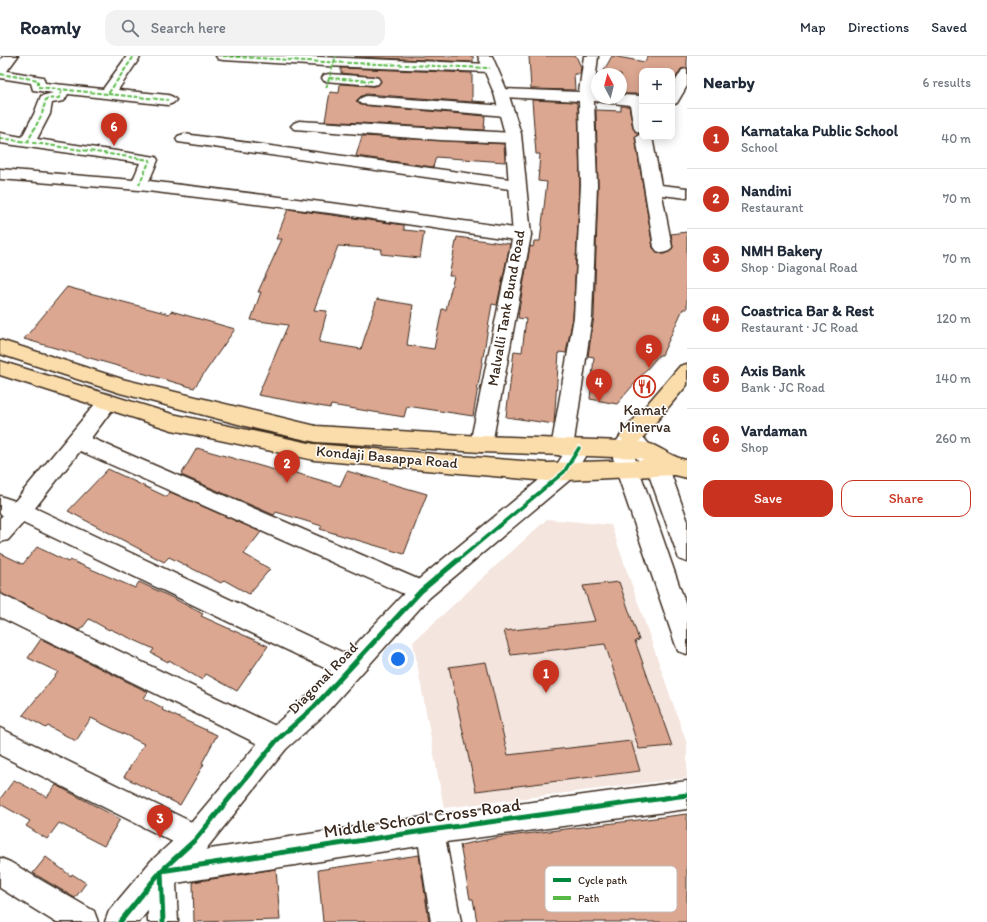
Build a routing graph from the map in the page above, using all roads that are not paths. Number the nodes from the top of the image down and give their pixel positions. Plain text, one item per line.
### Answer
1 (11, 56) edge
2 (134, 56) edge
3 (223, 56) edge
4 (591, 56) edge
5 (336, 59) edge
6 (488, 62) edge
7 (591, 68) edge
8 (0, 70) edge
9 (687, 73) edge
10 (0, 74) edge
11 (373, 81) dead end
12 (62, 89) junction
13 (501, 93) junction
14 (108, 94) junction
15 (675, 95) edge
16 (591, 97) edge
17 (168, 100) dead end
18 (627, 100) edge
19 (366, 101) dead end
20 (639, 101) edge
21 (592, 104) edge
22 (675, 104) edge
23 (687, 106) edge
24 (506, 111) junction
25 (299, 126) dead end
26 (0, 138) edge
27 (513, 138) junction
28 (184, 139) dead end
29 (645, 140) edge
30 (27, 143) junction
31 (0, 174) edge
32 (139, 185) junction
33 (517, 185) junction
34 (653, 189) junction
35 (680, 192) edge
36 (687, 208) edge
37 (522, 235) junction
38 (663, 247) dead end
39 (0, 347) edge
40 (0, 368) edge
41 (687, 371) edge
42 (107, 404) junction
43 (77, 441) junction
44 (481, 444) junction
45 (571, 448) junction
46 (628, 455) junction
47 (673, 468) edge
48 (564, 472) junction
49 (10, 508) edge
50 (0, 533) edge
51 (687, 552) edge
52 (421, 591) junction
53 (0, 605) edge
54 (687, 643) edge
55 (350, 668) junction
56 (278, 740) junction
57 (0, 742) edge
58 (687, 795) edge
59 (430, 830) junction
60 (196, 839) junction
61 (162, 871) junction
62 (0, 872) edge
63 (83, 922) edge
64 (120, 922) edge
65 (163, 922) edge
66 (446, 922) edge

1 - 8 street
2 - 14 street
3 - 5 street
4 - 7 street
5 - 6 street
5 - 11 street
6 - 13 street, Malvalli Tank Bund Road
9 - 15 street
10 - 12 street
12 - 14 street
12 - 30 street
13 - 16 street
13 - 24 street, Malvalli Tank Bund Road
14 - 17 street
18 - 20 street
19 - 24 street
21 - 45 street
22 - 23 street
24 - 27 street, Malvalli Tank Bund Road
25 - 27 street
26 - 30 street
27 - 33 street, Malvalli Tank Bund Road
28 - 33 street
29 - 34 street
30 - 32 street
31 - 32 street
32 - 37 street
33 - 37 street, Malvalli Tank Bund Road
34 - 35 street
34 - 38 street
35 - 36 street
37 - 44 street, Malvalli Tank Bund Road
39 - 44 main road, Kondaji Basappa Road
40 - 42 main road, Kondaji Basappa Road
41 - 46 main road
42 - 43 street
42 - 48 main road, Kondaji Basappa Road
43 - 49 street
43 - 52 street
44 - 45 main road, Kondaji Basappa Road
45 - 46 main road, Kondaji Basappa Road
45 - 48 street, Diagonal Road
46 - 47 main road
46 - 48 main road, Kondaji Basappa Road
46 - 54 street
47 - 51 street
48 - 52 street, Diagonal Road
49 - 50 street
49 - 55 street
52 - 55 street, Diagonal Road
53 - 56 street
55 - 56 street, Diagonal Road
56 - 60 street, Diagonal Road
57 - 60 street
58 - 59 street, Middle School Cross Road
59 - 61 street, Middle School Cross Road
59 - 66 street
60 - 61 street, Diagonal Road
61 - 64 street, Diagonal Road
61 - 65 street
62 - 63 street

